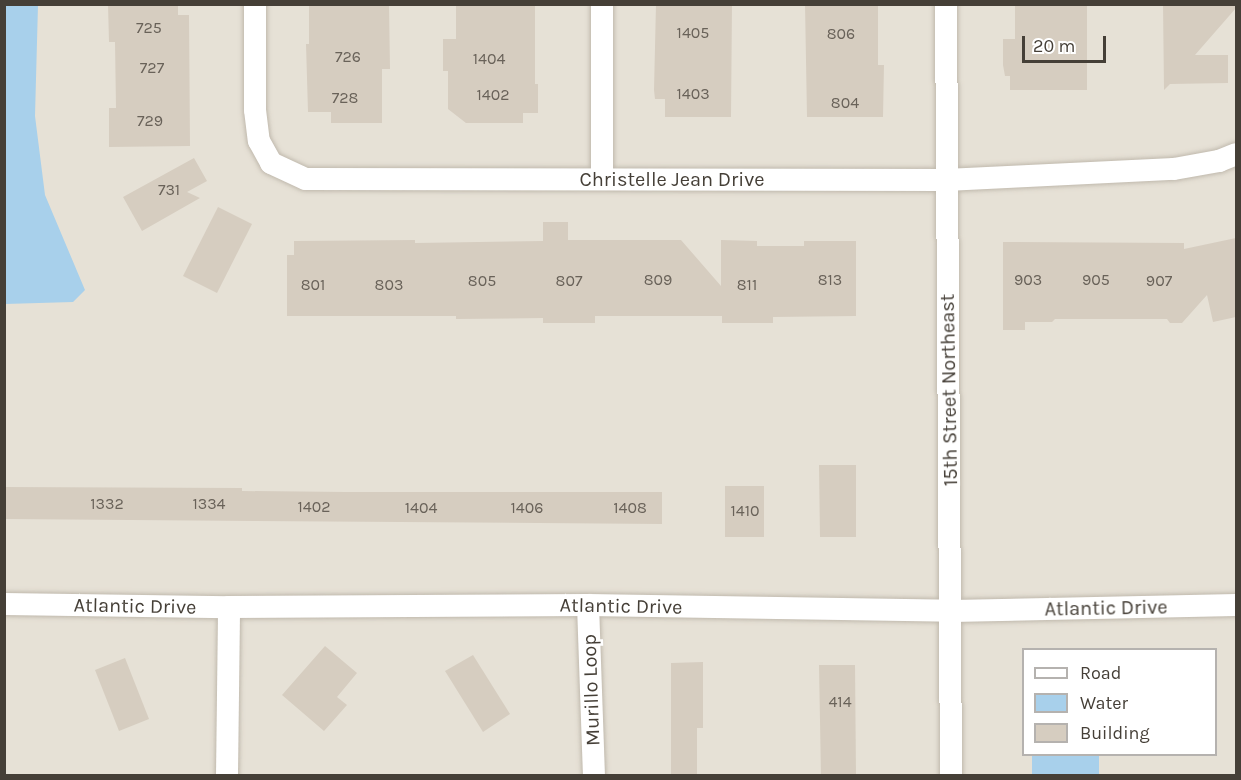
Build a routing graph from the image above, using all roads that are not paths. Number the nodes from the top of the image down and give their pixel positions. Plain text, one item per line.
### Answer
1 (255, 4) edge
2 (602, 4) edge
3 (946, 4) edge
4 (1236, 154) edge
5 (602, 179) junction
6 (946, 180) junction
7 (4, 604) edge
8 (588, 605) junction
9 (1236, 605) edge
10 (229, 607) junction
11 (952, 611) junction
12 (227, 776) edge
13 (594, 776) edge
14 (951, 776) edge

1 - 5 street, Christelle Jean Drive
2 - 5 street
3 - 6 street, 15th Street Northeast
4 - 6 street, Christelle Jean Drive
5 - 6 street, Christelle Jean Drive
6 - 11 street, 15th Street Northeast
7 - 10 street, Atlantic Drive
8 - 10 street, Atlantic Drive
8 - 11 street, Atlantic Drive
8 - 13 street, Murillo Loop
9 - 11 street, Atlantic Drive
10 - 12 street
11 - 14 street, 15th Street Northeast

